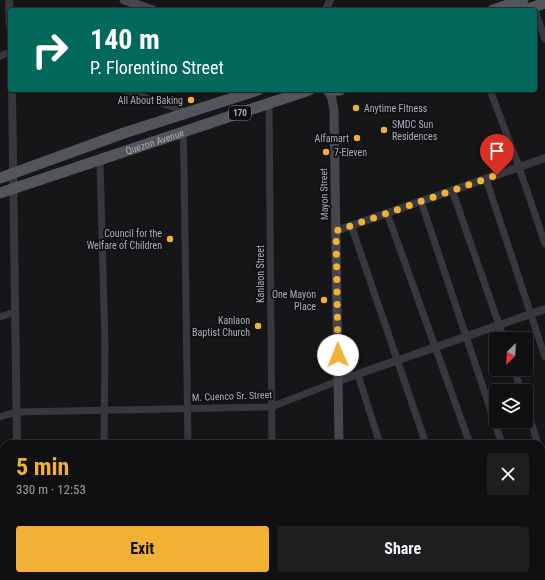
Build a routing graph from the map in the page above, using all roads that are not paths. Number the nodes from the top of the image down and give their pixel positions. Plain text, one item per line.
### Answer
1 (124, 0) edge
2 (523, 0) edge
3 (545, 3) edge
4 (148, 8) edge
5 (499, 8) edge
6 (532, 8) edge
7 (537, 23) edge
8 (545, 39) edge
9 (12, 92) edge
10 (130, 92) edge
11 (252, 92) edge
12 (303, 92) edge
13 (329, 92) edge
14 (341, 92) edge
15 (491, 92) edge
16 (269, 103) junction
17 (334, 112) junction
18 (187, 113) junction
19 (168, 120) junction
20 (124, 133) junction
21 (178, 134) junction
22 (130, 151) junction
23 (545, 158) edge
24 (100, 160) junction
25 (519, 167) junction
26 (13, 173) junction
27 (0, 178) edge
28 (486, 179) junction
29 (13, 189) junction
30 (452, 190) junction
31 (0, 193) edge
32 (421, 201) junction
33 (387, 213) junction
34 (351, 225) junction
35 (336, 231) junction
36 (545, 244) edge
37 (545, 309) edge
38 (14, 312) junction
39 (530, 314) junction
40 (0, 317) edge
41 (500, 325) junction
42 (502, 332) edge
43 (467, 336) junction
44 (435, 348) junction
45 (545, 357) edge
46 (397, 361) junction
47 (358, 374) junction
48 (338, 381) junction
49 (271, 407) junction
50 (187, 408) junction
51 (104, 410) junction
52 (16, 412) junction
53 (0, 418) edge
54 (533, 428) edge
55 (17, 440) edge
56 (104, 440) edge
57 (188, 440) edge
58 (272, 440) edge
59 (339, 440) edge
60 (379, 440) edge
61 (425, 440) edge
62 (469, 440) edge
63 (501, 440) edge
64 (537, 440) edge

1 - 4 main road
2 - 5 main road
3 - 6 main road
7 - 8 street
9 - 26 street
10 - 18 street
11 - 18 main road, Quezon Avenue / 170
12 - 16 main road, Quezon Avenue / 170
13 - 17 main road, Mayon Street
14 - 17 main road, Mayon Street
15 - 25 street
16 - 21 main road, Quezon Avenue / 170
16 - 49 street, Kanlaon Street
17 - 35 main road, Mayon Street
18 - 19 main road, Quezon Avenue / 170
19 - 20 main road, Quezon Avenue / 170
19 - 21 main road
20 - 22 main road
20 - 26 main road, Quezon Avenue / 170
21 - 22 main road, Quezon Avenue / 170
21 - 50 street
22 - 24 main road, Quezon Avenue / 170
23 - 25 street
24 - 29 main road, Quezon Avenue / 170
24 - 51 street
25 - 28 street
25 - 36 street
26 - 27 main road, Quezon Avenue / 170
26 - 29 street
28 - 30 street
28 - 39 street
29 - 31 main road, Quezon Avenue / 170
29 - 38 street
30 - 32 street
30 - 41 street
32 - 33 street
32 - 43 street
33 - 34 street
33 - 44 street
34 - 35 street
34 - 46 street
35 - 48 main road, Mayon Street
37 - 39 street, M. Cuenco Sr. Street
38 - 40 street
38 - 52 street
39 - 41 street, M. Cuenco Sr. Street
39 - 45 street
41 - 42 street
41 - 43 street, M. Cuenco Sr. Street
43 - 44 street, M. Cuenco Sr. Street
43 - 63 street
44 - 46 street, M. Cuenco Sr. Street
44 - 62 street
46 - 47 street, M. Cuenco Sr. Street
46 - 61 street
47 - 48 street, M. Cuenco Sr. Street
47 - 60 street
48 - 49 street, M. Cuenco Sr. Street
48 - 59 main road, Mayon Street
49 - 50 street, M. Cuenco Sr. Street
49 - 58 street, Kanlaon Street
50 - 51 street, M. Cuenco Sr. Street
50 - 57 street
51 - 52 street, M. Cuenco Sr. Street
51 - 56 street
52 - 53 street, M. Cuenco Sr. Street
52 - 55 street
54 - 64 street

